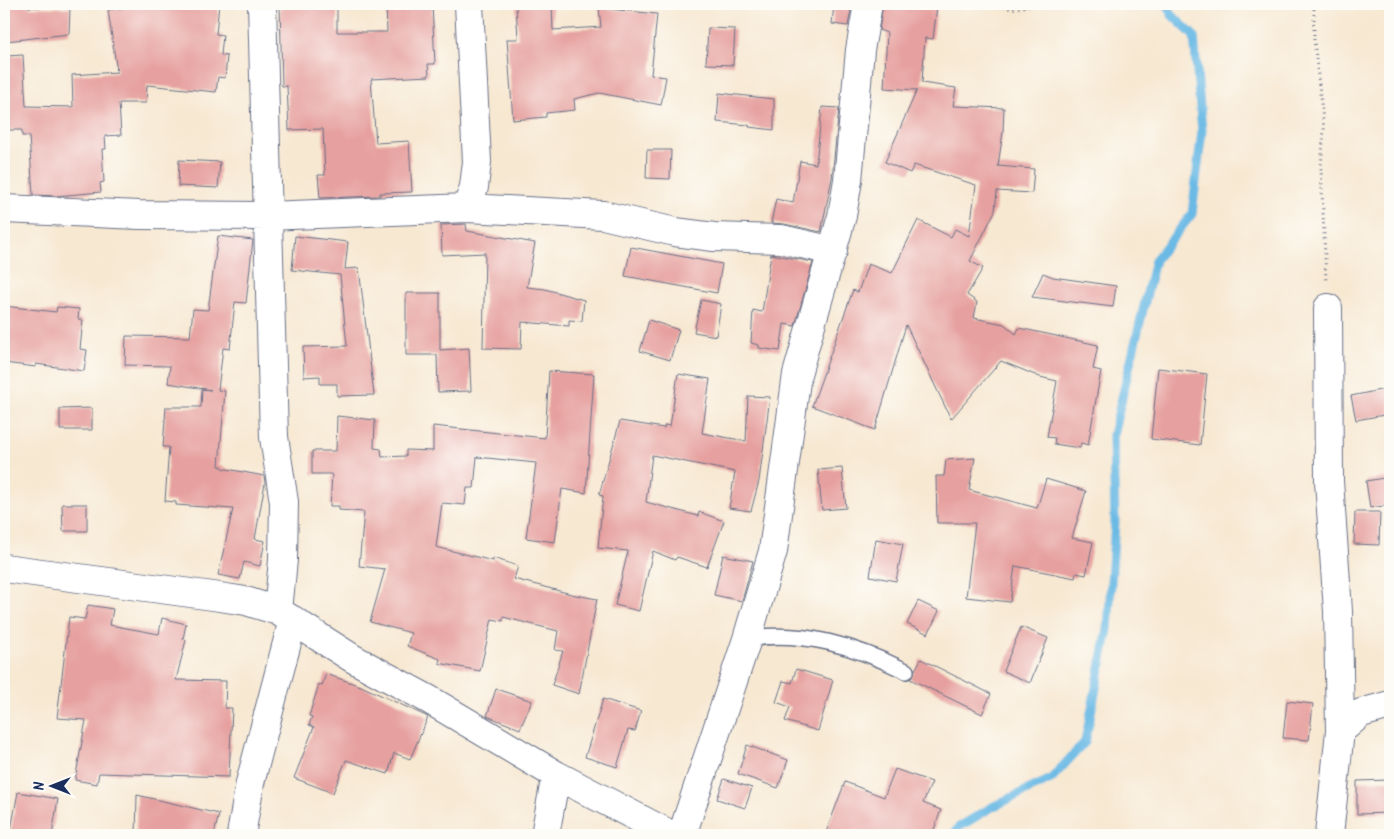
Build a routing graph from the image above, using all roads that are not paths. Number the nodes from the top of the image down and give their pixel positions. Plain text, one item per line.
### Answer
1 (262, 4) edge
2 (469, 4) edge
3 (868, 4) edge
4 (467, 208) junction
5 (4, 209) edge
6 (267, 216) junction
7 (833, 251) junction
8 (1328, 308) road end
9 (4, 568) edge
10 (286, 616) junction
11 (747, 639) junction
12 (906, 671) dead end
13 (1390, 705) edge
14 (1340, 731) junction
15 (556, 775) junction
16 (240, 835) edge
17 (545, 835) edge
18 (671, 835) edge
19 (682, 835) edge
20 (1329, 835) edge

1 - 6 street
2 - 4 street
3 - 7 street
4 - 6 street
4 - 7 street
5 - 6 street
6 - 10 street
7 - 11 street
8 - 14 street
9 - 10 street
10 - 15 street
10 - 16 street
11 - 12 lane
11 - 19 street
13 - 14 street
14 - 20 street
15 - 17 street
15 - 18 street

